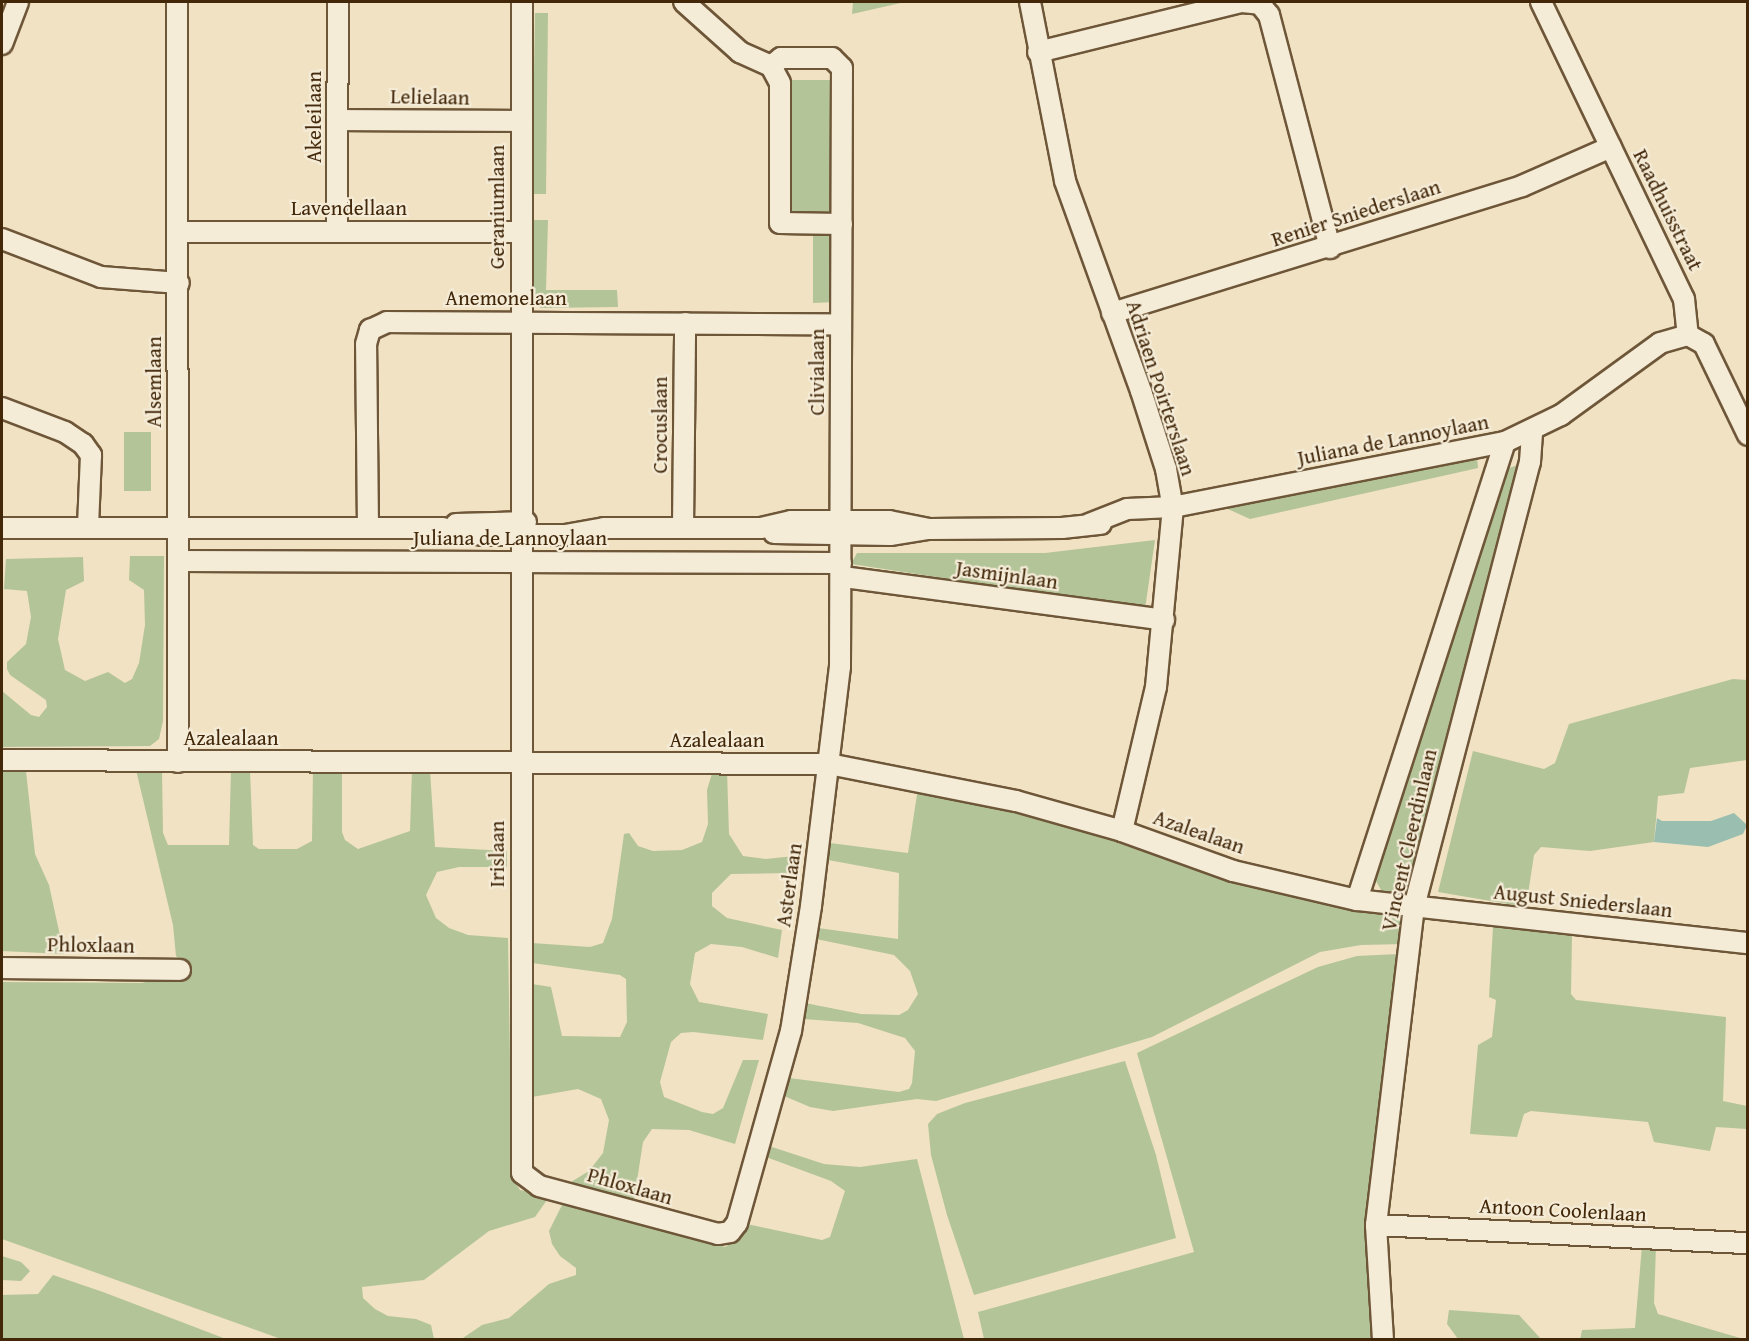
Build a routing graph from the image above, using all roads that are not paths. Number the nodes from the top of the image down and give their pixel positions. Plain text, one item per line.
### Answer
1 (18, 2) edge
2 (177, 2) edge
3 (338, 2) edge
4 (522, 2) edge
5 (684, 2) edge
6 (1030, 2) edge
7 (1541, 2) edge
8 (1170, 10) edge
9 (2, 44) edge
10 (1038, 52) junction
11 (771, 66) junction
12 (338, 120) junction
13 (522, 121) junction
14 (1611, 147) junction
15 (842, 224) junction
16 (178, 232) junction
17 (337, 232) junction
18 (521, 232) junction
19 (2, 239) edge
20 (1330, 248) junction
21 (179, 283) junction
22 (1112, 314) junction
23 (521, 322) junction
24 (685, 323) junction
25 (842, 324) junction
26 (1688, 335) junction
27 (2, 408) edge
28 (1532, 431) junction
29 (1748, 435) edge
30 (1505, 442) junction
31 (1173, 507) junction
32 (178, 527) junction
33 (2, 528) edge
34 (88, 528) junction
35 (368, 528) junction
36 (522, 528) junction
37 (683, 528) junction
38 (841, 528) junction
39 (178, 561) junction
40 (522, 563) junction
41 (842, 570) junction
42 (1164, 620) junction
43 (2, 760) edge
44 (178, 762) junction
45 (521, 763) junction
46 (829, 764) junction
47 (1122, 831) junction
48 (1357, 900) junction
49 (1414, 907) junction
50 (1748, 943) edge
51 (2, 968) edge
52 (180, 970) dead end
53 (522, 1173) joint
54 (1376, 1225) junction
55 (729, 1232) joint
56 (1748, 1243) edge
57 (1383, 1340) edge

1 - 9 street
2 - 16 street, Alsemlaan
3 - 12 street, Akeleilaan
4 - 13 street, Geraniumlaan
5 - 11 street
6 - 10 street, Adriaen Poirterslaan
7 - 14 street, Raadhuisstraat
8 - 10 street
8 - 20 street
10 - 22 street, Adriaen Poirterslaan
11 - 15 street
11 - 15 street, Clivialaan
12 - 13 street, Lelielaan
12 - 17 street, Akeleilaan
13 - 18 street, Geraniumlaan
14 - 20 street, Renier Sniederslaan
14 - 26 street, Raadhuisstraat
15 - 25 street, Clivialaan
16 - 17 street, Lavendellaan
16 - 21 street, Alsemlaan
17 - 18 street, Lavendellaan
18 - 23 street, Geraniumlaan
19 - 21 street
20 - 22 street, Renier Sniederslaan
21 - 32 street, Alsemlaan
22 - 31 street, Adriaen Poirterslaan
23 - 24 street, Anemonelaan
23 - 35 street, Anemonelaan
23 - 36 street, Geraniumlaan
24 - 25 street, Anemonelaan
24 - 37 street, Crocuslaan
25 - 38 street, Clivialaan
26 - 28 street, Juliana de Lannoylaan
26 - 29 street
27 - 34 street
28 - 30 street, Juliana de Lannoylaan
28 - 49 street, Vincent Cleerdinlaan
30 - 31 street, Juliana de Lannoylaan
30 - 48 street, Vincent Cleerdinlaan
31 - 38 street, Juliana de Lannoylaan
31 - 42 street, Adriaen Poirterslaan
32 - 34 street, Juliana de Lannoylaan
32 - 35 street, Juliana de Lannoylaan
32 - 39 street, Alsemlaan
33 - 34 street, Juliana de Lannoylaan
35 - 36 street, Juliana de Lannoylaan
36 - 37 street, Juliana de Lannoylaan
36 - 40 street, Irislaan
37 - 38 street, Juliana de Lannoylaan
38 - 41 street, Asterlaan
39 - 40 street, Juliana de Lannoylaan
39 - 44 street, Alsemlaan
40 - 41 street, Juliana de Lannoylaan
40 - 45 street, Irislaan
41 - 42 street, Jasmijnlaan
41 - 46 street, Asterlaan
42 - 47 street, Adriaen Poirterslaan
43 - 44 street, Azalealaan
44 - 45 street, Azalealaan
45 - 46 street, Azalealaan
45 - 53 street, Irislaan
46 - 47 street, Azalealaan
46 - 55 street, Asterlaan
47 - 48 street, Azalealaan
48 - 49 street, Azalealaan
49 - 50 street, August Sniederslaan
49 - 54 street, Vincent Cleerdinlaan
51 - 52 street, Phloxlaan
53 - 55 street, Phloxlaan
54 - 56 street, Antoon Coolenlaan
54 - 57 street, Vincent Cleerdinlaan

